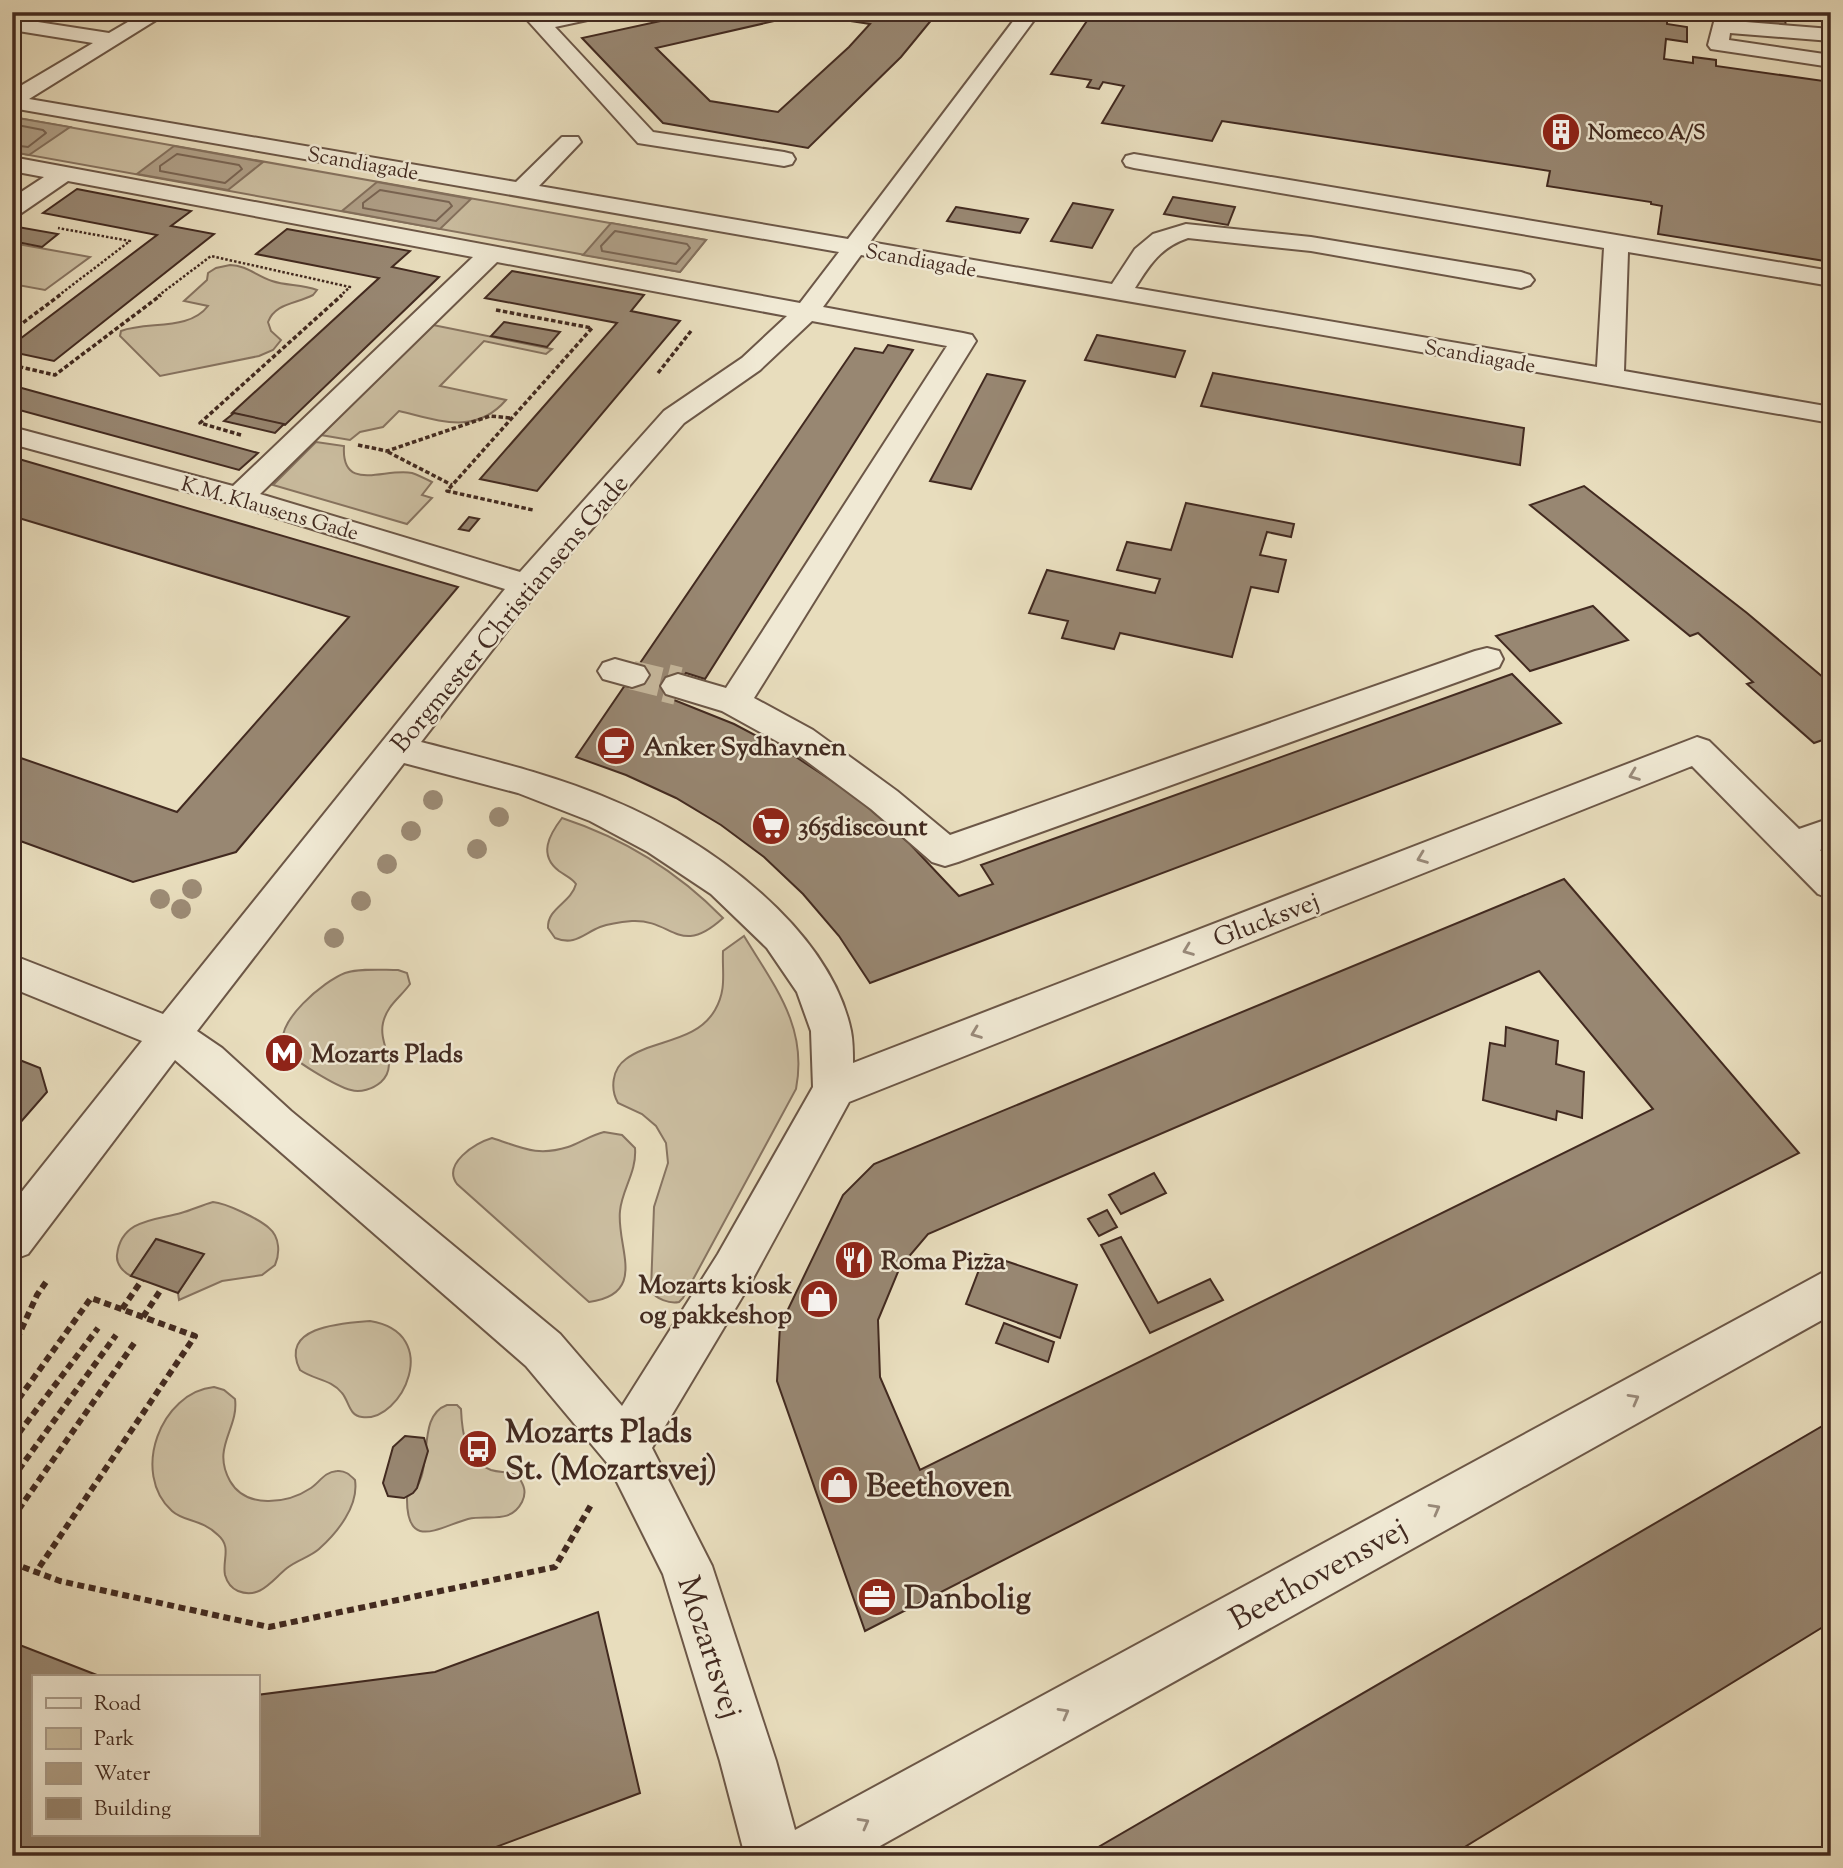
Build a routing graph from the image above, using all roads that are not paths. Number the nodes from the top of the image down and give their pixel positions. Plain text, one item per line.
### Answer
1 (159, 12) edge
2 (599, 12) edge
3 (1030, 12) edge
4 (536, 18) edge
5 (12, 24) edge
6 (1831, 35) edge
7 (112, 40) junction
8 (1831, 61) edge
9 (12, 101) edge
10 (570, 142) dead end
11 (784, 159) dead end
12 (1134, 161) dead end
13 (12, 164) edge
14 (65, 173) junction
15 (521, 190) junction
16 (12, 209) edge
17 (1616, 242) junction
18 (854, 249) junction
19 (492, 253) junction
20 (1831, 279) edge
21 (1521, 280) dead end
22 (1118, 294) junction
23 (806, 312) junction
24 (1610, 378) junction
25 (1831, 415) edge
26 (12, 435) edge
27 (239, 497) junction
28 (526, 585) junction
29 (1487, 659) dead end
30 (678, 686) tunnel mouth
31 (734, 702) junction
32 (396, 748) junction
33 (1831, 832) edge
34 (1793, 845) junction
35 (1831, 884) edge
36 (12, 971) edge
37 (170, 1034) junction
38 (834, 1089) junction
39 (12, 1239) edge
40 (1831, 1290) edge
41 (625, 1447) junction
42 (774, 1856) edge
43 (805, 1856) edge

1 - 7 street
2 - 4 street
3 - 18 street, Borgmester Christiansens Gade
4 - 11 street
5 - 7 street
6 - 8 street
7 - 9 street
9 - 15 street, Scandiagade
10 - 15 street
12 - 17 street
13 - 14 street
14 - 16 street
14 - 19 street
15 - 18 street, Scandiagade
17 - 20 street
17 - 24 street
18 - 22 street, Scandiagade
18 - 23 street, Borgmester Christiansens Gade
19 - 23 street
19 - 27 street
21 - 22 street
22 - 24 street, Scandiagade
23 - 28 street, Borgmester Christiansens Gade
23 - 31 street
24 - 25 street, Scandiagade
26 - 27 street, K.M. Klausens Gade
27 - 28 street, K.M. Klausens Gade
28 - 32 street, Borgmester Christiansens Gade
29 - 31 street
30 - 31 street
32 - 37 street, Borgmester Christiansens Gade
32 - 38 street
33 - 34 street
34 - 35 street
34 -> 38 street, Glucksvej
36 - 37 street
37 - 39 street, Borgmester Christiansens Gade
37 - 41 street
38 - 41 street
43 -> 40 street, Beethovensvej
41 - 42 street, Mozartsvej

